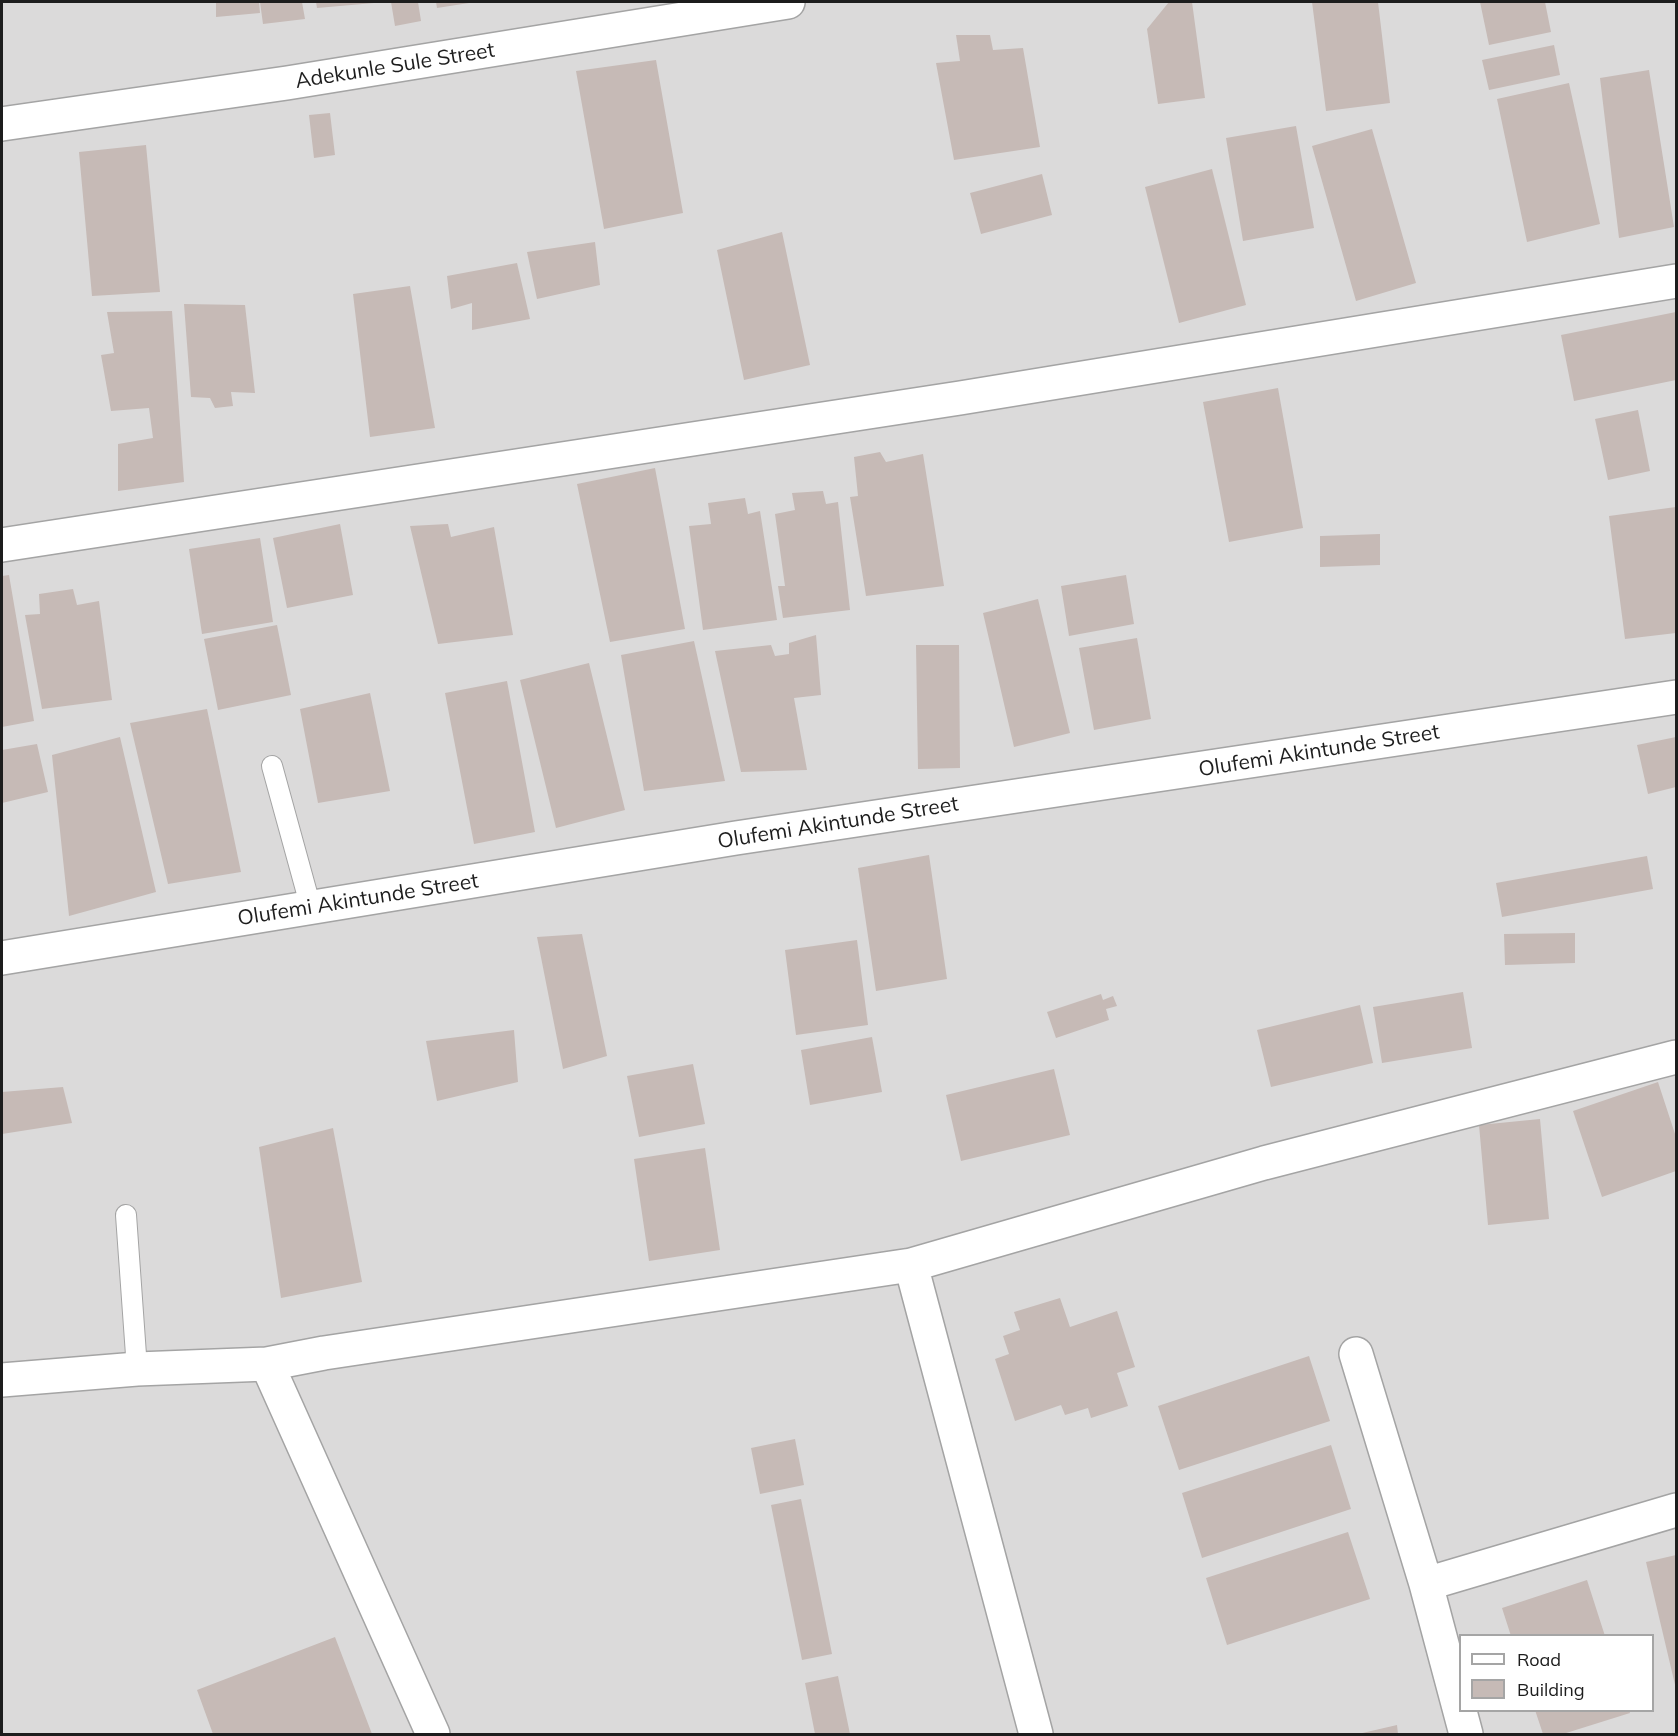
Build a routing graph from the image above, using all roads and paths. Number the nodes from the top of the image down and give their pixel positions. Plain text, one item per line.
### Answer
1 (788, 2) edge
2 (2, 124) edge
3 (1677, 281) edge
4 (2, 545) edge
5 (1677, 697) edge
6 (272, 766) dead end
7 (311, 908) junction
8 (2, 958) edge
9 (1677, 1058) edge
10 (126, 1215) dead end
11 (911, 1266) junction
12 (1356, 1354) dead end
13 (267, 1364) junction
14 (137, 1369) junction
15 (2, 1380) edge
16 (1677, 1510) edge
17 (1426, 1584) junction
18 (1459, 1708) edge
19 (1460, 1712) edge
20 (433, 1734) edge
21 (1036, 1734) edge
22 (1466, 1734) edge

1 - 2 street, Adekunle Sule Street
3 - 4 street
5 - 7 street, Olufemi Akintunde Street
6 - 7 lane
7 - 8 street, Olufemi Akintunde Street
9 - 11 street
10 - 14 lane
11 - 13 street
11 - 21 street
12 - 17 street
13 - 14 street
13 - 20 street
14 - 15 street
16 - 17 street
17 - 18 street
19 - 22 street

